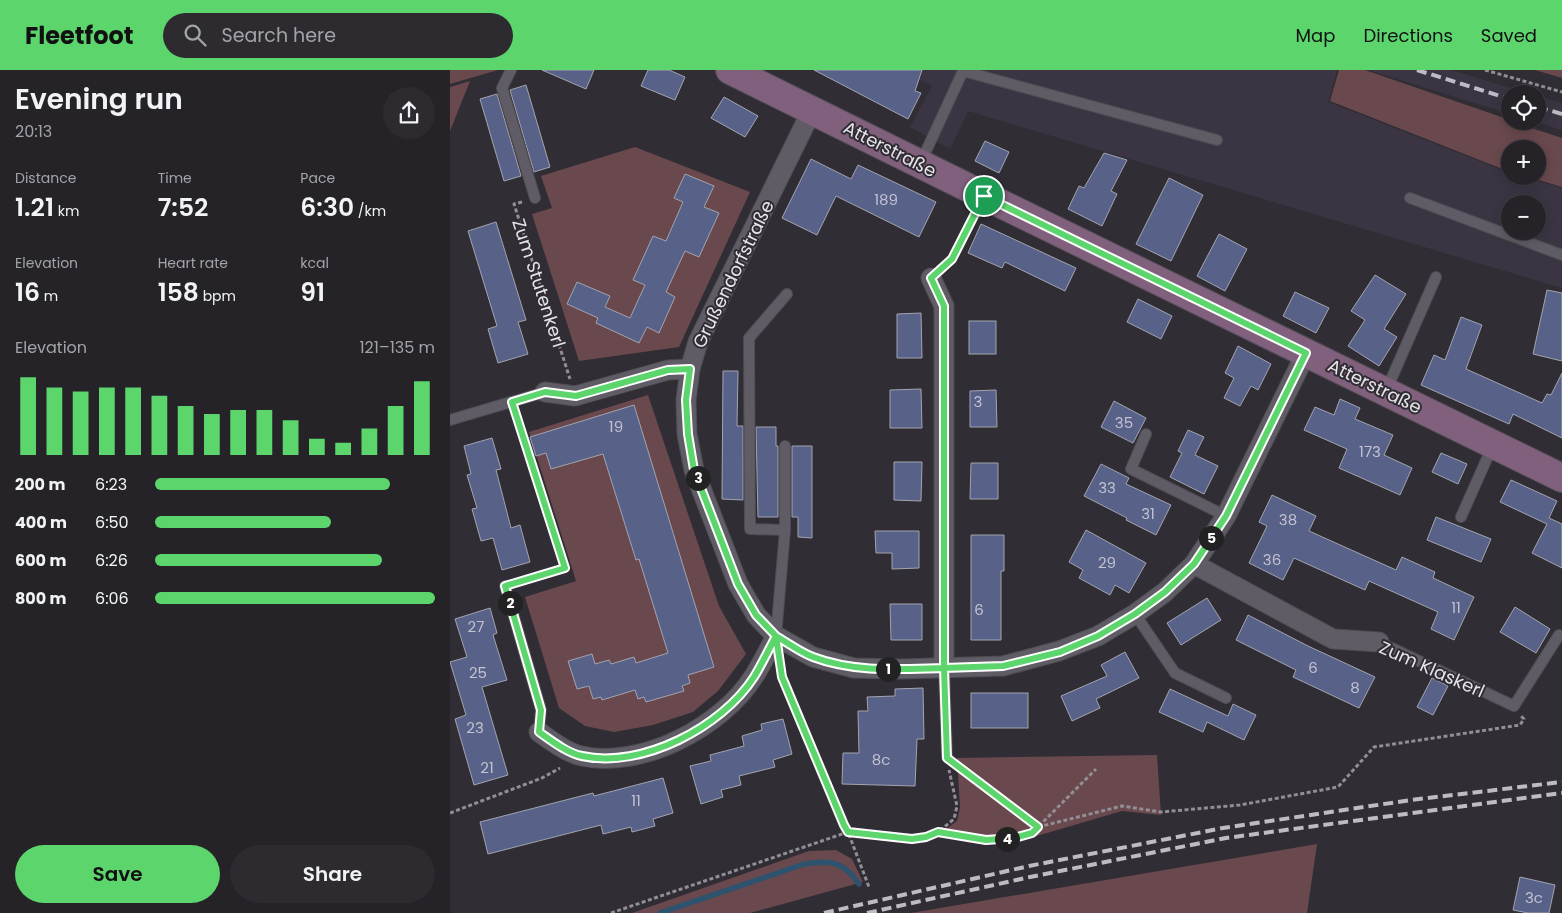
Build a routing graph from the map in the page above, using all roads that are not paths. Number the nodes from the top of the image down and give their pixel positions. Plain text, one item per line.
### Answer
1 (511, 70) edge
2 (730, 70) edge
3 (812, 110) junction
4 (1217, 140) dead end
5 (920, 164) junction
6 (534, 198) road end
7 (1410, 198) dead end
8 (1562, 255) edge
9 (931, 278) road end
10 (1436, 278) dead end
11 (787, 294) dead end
12 (1306, 353) junction
13 (690, 369) junction
14 (1385, 391) junction
15 (545, 392) joint
16 (450, 420) edge
17 (1146, 434) dead end
18 (1494, 444) junction
19 (785, 446) dead end
20 (1562, 478) edge
21 (1226, 516) junction
22 (1461, 517) dead end
23 (785, 530) junction
24 (1194, 564) junction
25 (505, 586) road end
26 (1135, 614) junction
27 (1559, 635) dead end
28 (776, 636) junction
29 (1379, 642) joint
30 (944, 668) junction
31 (1226, 698) dead end
32 (539, 732) joint
33 (947, 758) road end

1 - 6 lane, Zum Stutenkerl
2 - 3 street, Atterstraße
3 - 5 street, Atterstraße
3 - 13 street, Grußendorfstraße
4 - 5 lane
5 - 12 street, Atterstraße
7 - 8 lane
9 - 30 street
10 - 14 lane
11 - 23 lane
12 - 14 street, Atterstraße
12 - 21 street, Grußendorfstraße
13 - 15 street
13 - 28 street, Grußendorfstraße
14 - 18 street, Atterstraße
15 - 16 lane
17 - 21 lane
18 - 20 street, Atterstraße
18 - 22 lane
19 - 23 lane
21 - 24 street, Grußendorfstraße
23 - 28 lane
24 - 26 street, Grußendorfstraße
24 - 29 street, Zum Klaskerl
25 - 32 lane
26 - 30 street, Grußendorfstraße
26 - 31 lane
27 - 29 lane, Zum Klaskerl
28 - 30 street, Grußendorfstraße
28 - 32 street
30 - 33 lane

